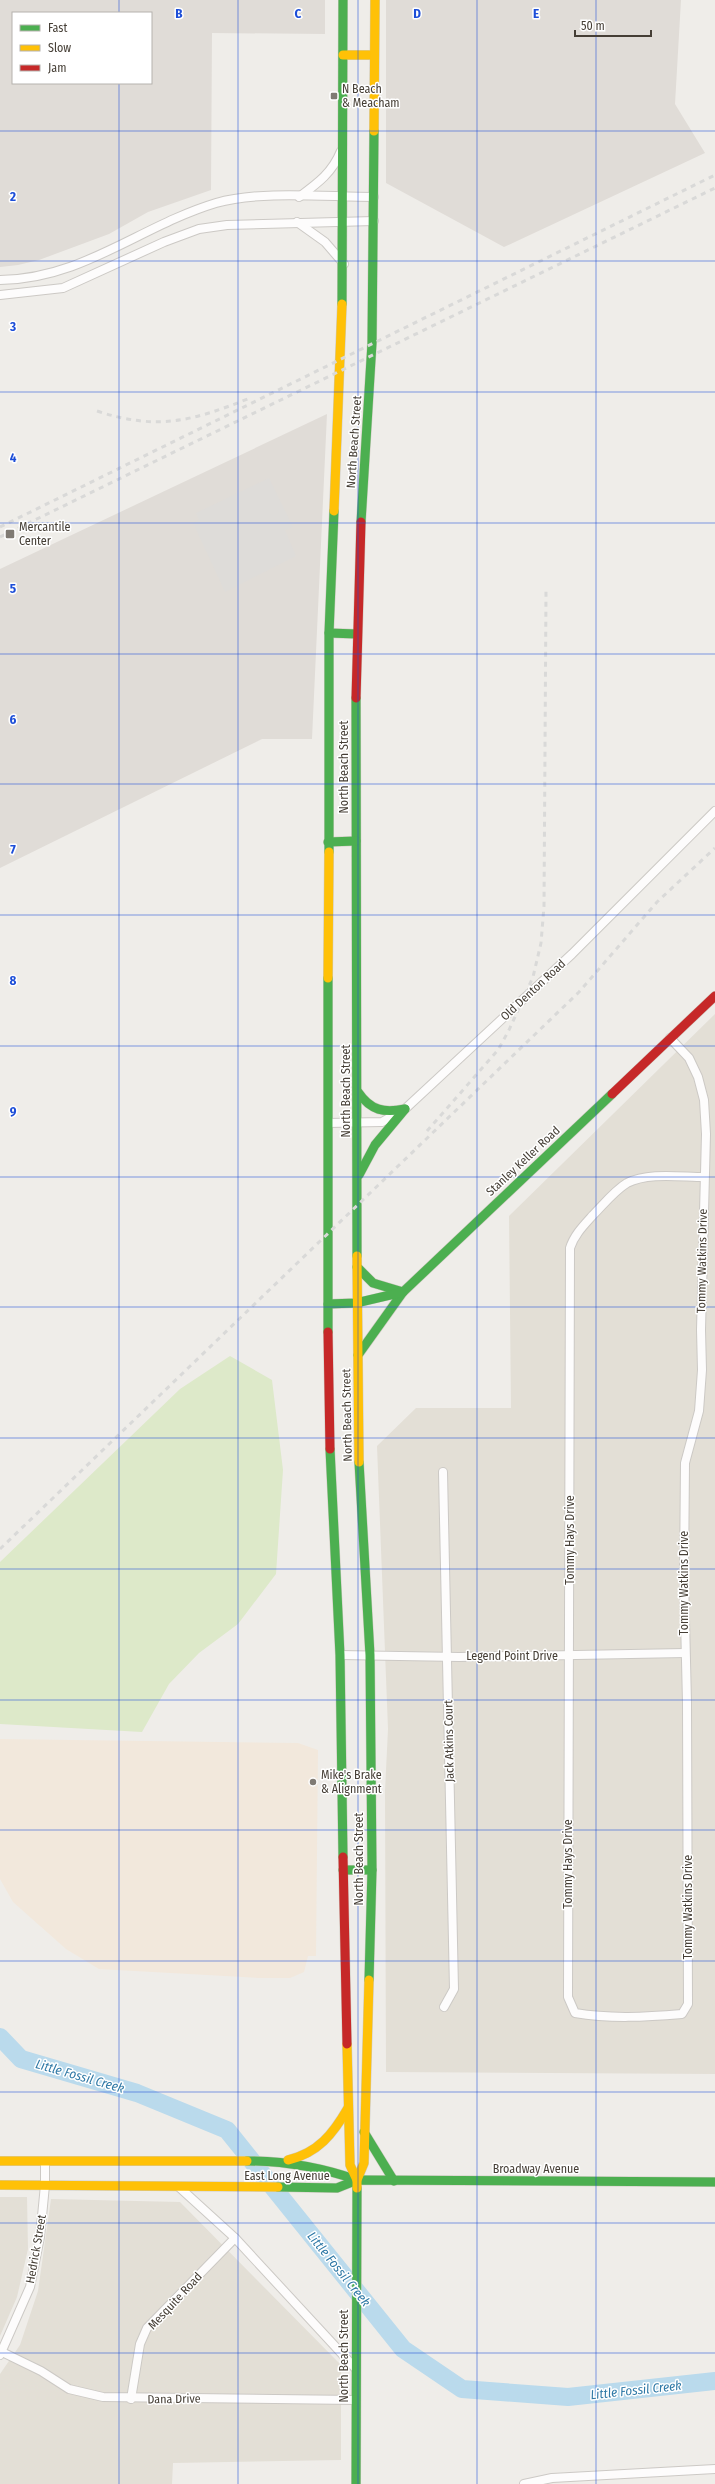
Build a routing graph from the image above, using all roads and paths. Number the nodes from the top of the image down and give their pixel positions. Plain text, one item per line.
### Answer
1 (343, 0) edge
2 (375, 0) edge
3 (343, 55) junction
4 (374, 55) junction
5 (343, 147) junction
6 (299, 197) junction
7 (344, 197) junction
8 (374, 197) junction
9 (344, 221) junction
10 (374, 221) junction
11 (297, 222) junction
12 (344, 264) junction
13 (0, 280) edge
14 (0, 295) edge
15 (329, 633) junction
16 (357, 634) junction
17 (715, 811) edge
18 (356, 841) junction
19 (328, 842) junction
20 (715, 996) edge
21 (670, 1038) junction
22 (358, 1091) junction
23 (405, 1109) junction
24 (328, 1123) junction
25 (358, 1123) junction
26 (704, 1177) junction
27 (358, 1178) junction
28 (357, 1267) junction
29 (403, 1292) junction
30 (356, 1303) junction
31 (328, 1304) junction
32 (357, 1356) junction
33 (443, 1472) dead end
34 (684, 1653) junction
35 (340, 1655) junction
36 (370, 1655) junction
37 (448, 1656) junction
38 (571, 1656) junction
39 (343, 1870) junction
40 (372, 1870) junction
41 (568, 1997) joint
42 (444, 2007) dead end
43 (349, 2106) junction
44 (364, 2132) junction
45 (0, 2161) edge
46 (45, 2161) junction
47 (283, 2161) junction
48 (357, 2180) junction
49 (394, 2180) junction
50 (715, 2182) edge
51 (0, 2185) edge
52 (45, 2185) junction
53 (179, 2187) junction
54 (235, 2238) junction
55 (1, 2353) edge
56 (356, 2369) junction
57 (131, 2399) junction
58 (356, 2400) junction
59 (715, 2469) edge
60 (356, 2484) edge
61 (524, 2484) edge

1 - 3 main road, North Beach Street
2 - 4 main road, North Beach Street
3 - 4 main road
3 - 5 main road, North Beach Street
4 - 8 main road, North Beach Street
5 - 6 street
5 - 7 main road, North Beach Street
6 - 7 street
6 - 13 street
7 - 8 street
7 - 9 main road, North Beach Street
8 - 10 main road, North Beach Street
9 - 10 street
9 - 11 street
9 - 12 main road, North Beach Street
10 - 16 main road, North Beach Street
11 - 12 street
11 - 14 street
12 - 15 main road, North Beach Street
15 - 16 main road
15 - 19 main road, North Beach Street
16 - 18 main road, North Beach Street
17 - 23 street, Old Denton Road
18 - 19 main road
18 - 22 main road, North Beach Street
19 - 24 main road, North Beach Street
20 - 21 main road, Stanley Keller Road
21 - 26 street, Tommy Watkins Drive
21 - 29 main road, Stanley Keller Road
22 - 23 main road
22 - 25 main road, North Beach Street
23 - 25 street, Old Denton Road
23 - 27 main road
24 - 25 street, Old Denton Road
24 - 31 main road, North Beach Street
25 - 27 main road, North Beach Street
26 - 34 street, Tommy Watkins Drive
26 - 38 street, Tommy Hays Drive
27 - 28 main road, North Beach Street
28 - 29 main road
28 - 30 main road, North Beach Street
29 - 30 main road
29 - 32 main road, Stanley Keller Road
30 - 31 main road
30 - 32 main road, North Beach Street
31 - 35 main road, North Beach Street
32 - 36 main road, North Beach Street
33 - 37 street, Jack Atkins Court
34 - 38 street, Legend Point Drive
34 - 41 street, Tommy Watkins Drive
35 - 36 street, Legend Point Drive
35 - 39 main road, North Beach Street
36 - 37 street, Legend Point Drive
36 - 40 main road, North Beach Street
37 - 38 street, Legend Point Drive
37 - 42 street, Jack Atkins Court
38 - 41 street, Tommy Hays Drive
39 - 40 main road
39 - 43 main road, North Beach Street
40 - 44 main road, North Beach Street
43 - 47 main road
43 - 48 main road, North Beach Street
44 - 48 main road, North Beach Street
44 - 49 main road
45 - 46 main road, East Long Avenue
46 - 47 main road, East Long Avenue
46 - 52 street, Hedrick Street
47 - 48 main road, East Long Avenue
48 - 49 main road, Broadway Avenue
48 - 53 main road, East Long Avenue
48 - 56 main road, North Beach Street
49 - 50 main road, Broadway Avenue
51 - 52 main road, East Long Avenue
52 - 53 main road, East Long Avenue
52 - 55 street, Hedrick Street
53 - 54 street
54 - 56 street
54 - 57 street, Mesquite Road
55 - 57 street, Dana Drive
56 - 58 main road, North Beach Street
57 - 58 street, Dana Drive
58 - 60 main road, North Beach Street
59 - 61 street

